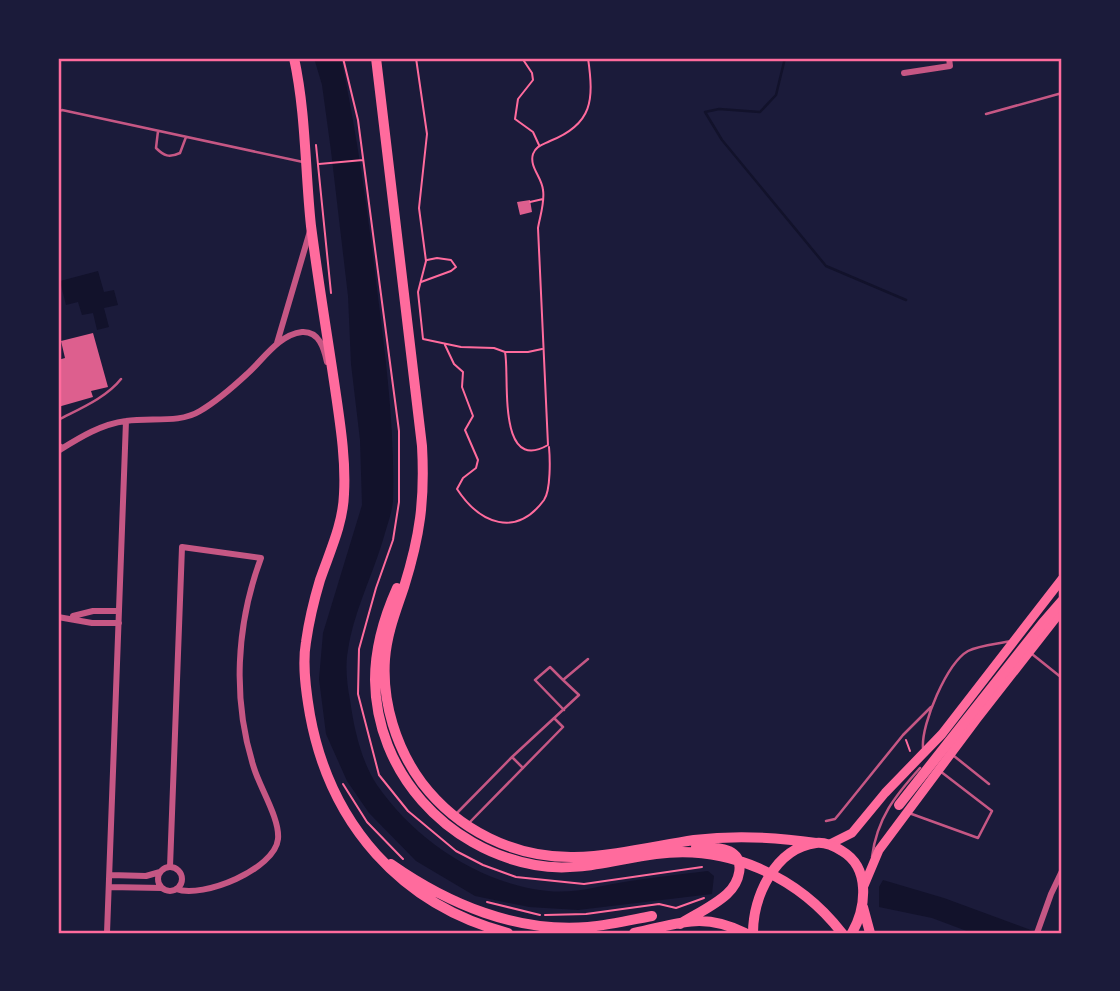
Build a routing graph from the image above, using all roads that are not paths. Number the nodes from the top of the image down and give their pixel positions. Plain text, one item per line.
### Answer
1 (294, 58) edge
2 (376, 58) edge
3 (949, 58) edge
4 (904, 73) dead end
5 (1062, 93) edge
6 (58, 112) edge
7 (986, 114) dead end
8 (158, 131) junction
9 (186, 137) junction
10 (307, 163) junction
11 (311, 225) junction
12 (277, 343) junction
13 (121, 379) dead end
14 (338, 410) junction
15 (58, 420) edge
16 (126, 421) junction
17 (60, 447) edge
18 (408, 569) junction
19 (1062, 579) edge
20 (1062, 601) edge
21 (1062, 610) edge
22 (119, 611) junction
23 (58, 617) edge
24 (69, 617) junction
25 (119, 623) junction
26 (1014, 640) junction
27 (1030, 652) junction
28 (588, 659) dead end
29 (1062, 678) edge
30 (563, 680) junction
31 (934, 704) junction
32 (564, 710) junction
33 (554, 718) junction
34 (923, 753) junction
35 (952, 754) junction
36 (512, 757) junction
37 (917, 765) junction
38 (523, 768) junction
39 (940, 771) junction
40 (989, 783) dead end
41 (903, 808) junction
42 (454, 816) junction
43 (826, 821) dead end
44 (467, 826) junction
45 (816, 843) junction
46 (830, 844) junction
47 (660, 847) junction
48 (374, 851) junction
49 (170, 867) junction
50 (871, 867) junction
51 (160, 872) junction
52 (110, 875) junction
53 (1061, 875) edge
54 (109, 887) junction
55 (162, 888) junction
56 (863, 888) junction
57 (176, 889) junction
58 (863, 903) junction
59 (652, 916) dead end
60 (680, 924) junction
61 (107, 933) edge
62 (508, 933) edge
63 (634, 933) edge
64 (745, 933) edge
65 (753, 933) edge
66 (842, 933) edge
67 (852, 933) edge
68 (870, 933) edge
69 (1037, 933) edge

1 - 10 main road
2 - 18 main road
3 - 4 street
5 - 7 lane
6 - 8 lane
8 - 9 lane
8 - 9 lane
9 - 10 lane
10 - 11 main road
11 - 12 street
11 - 14 main road
12 - 14 street
12 - 16 street
13 - 15 lane
14 - 48 main road
16 - 17 street
16 - 22 street
18 - 42 main road
18 - 66 main road
19 - 26 main road
20 - 41 main road
21 - 27 main road
22 - 24 street
22 - 25 street
23 - 24 street
24 - 25 street
25 - 52 street
26 - 31 lane
26 - 34 main road
27 - 29 lane
27 - 35 main road
28 - 30 lane
30 - 32 lane
30 - 32 lane
31 - 34 lane
31 - 43 lane
32 - 33 lane
33 - 36 lane
33 - 38 lane
34 - 37 main road
35 - 39 main road
35 - 40 lane
36 - 38 lane
36 - 42 lane
37 - 46 main road
37 - 50 lane
38 - 44 lane
39 - 41 main road
39 - 41 lane
41 - 50 main road
42 - 44 main road
44 - 47 main road
45 - 46 main road
45 - 47 main road
45 - 65 main road
46 - 56 main road
47 - 60 main road
48 - 59 main road
48 - 62 main road
49 - 51 street
49 - 57 street
49 - 57 street
50 - 56 main road
51 - 52 street
51 - 55 street
52 - 54 street
53 - 69 street
54 - 55 street
54 - 61 street
55 - 57 street
56 - 58 main road
58 - 67 main road
58 - 68 main road
60 - 63 main road
60 - 64 main road

